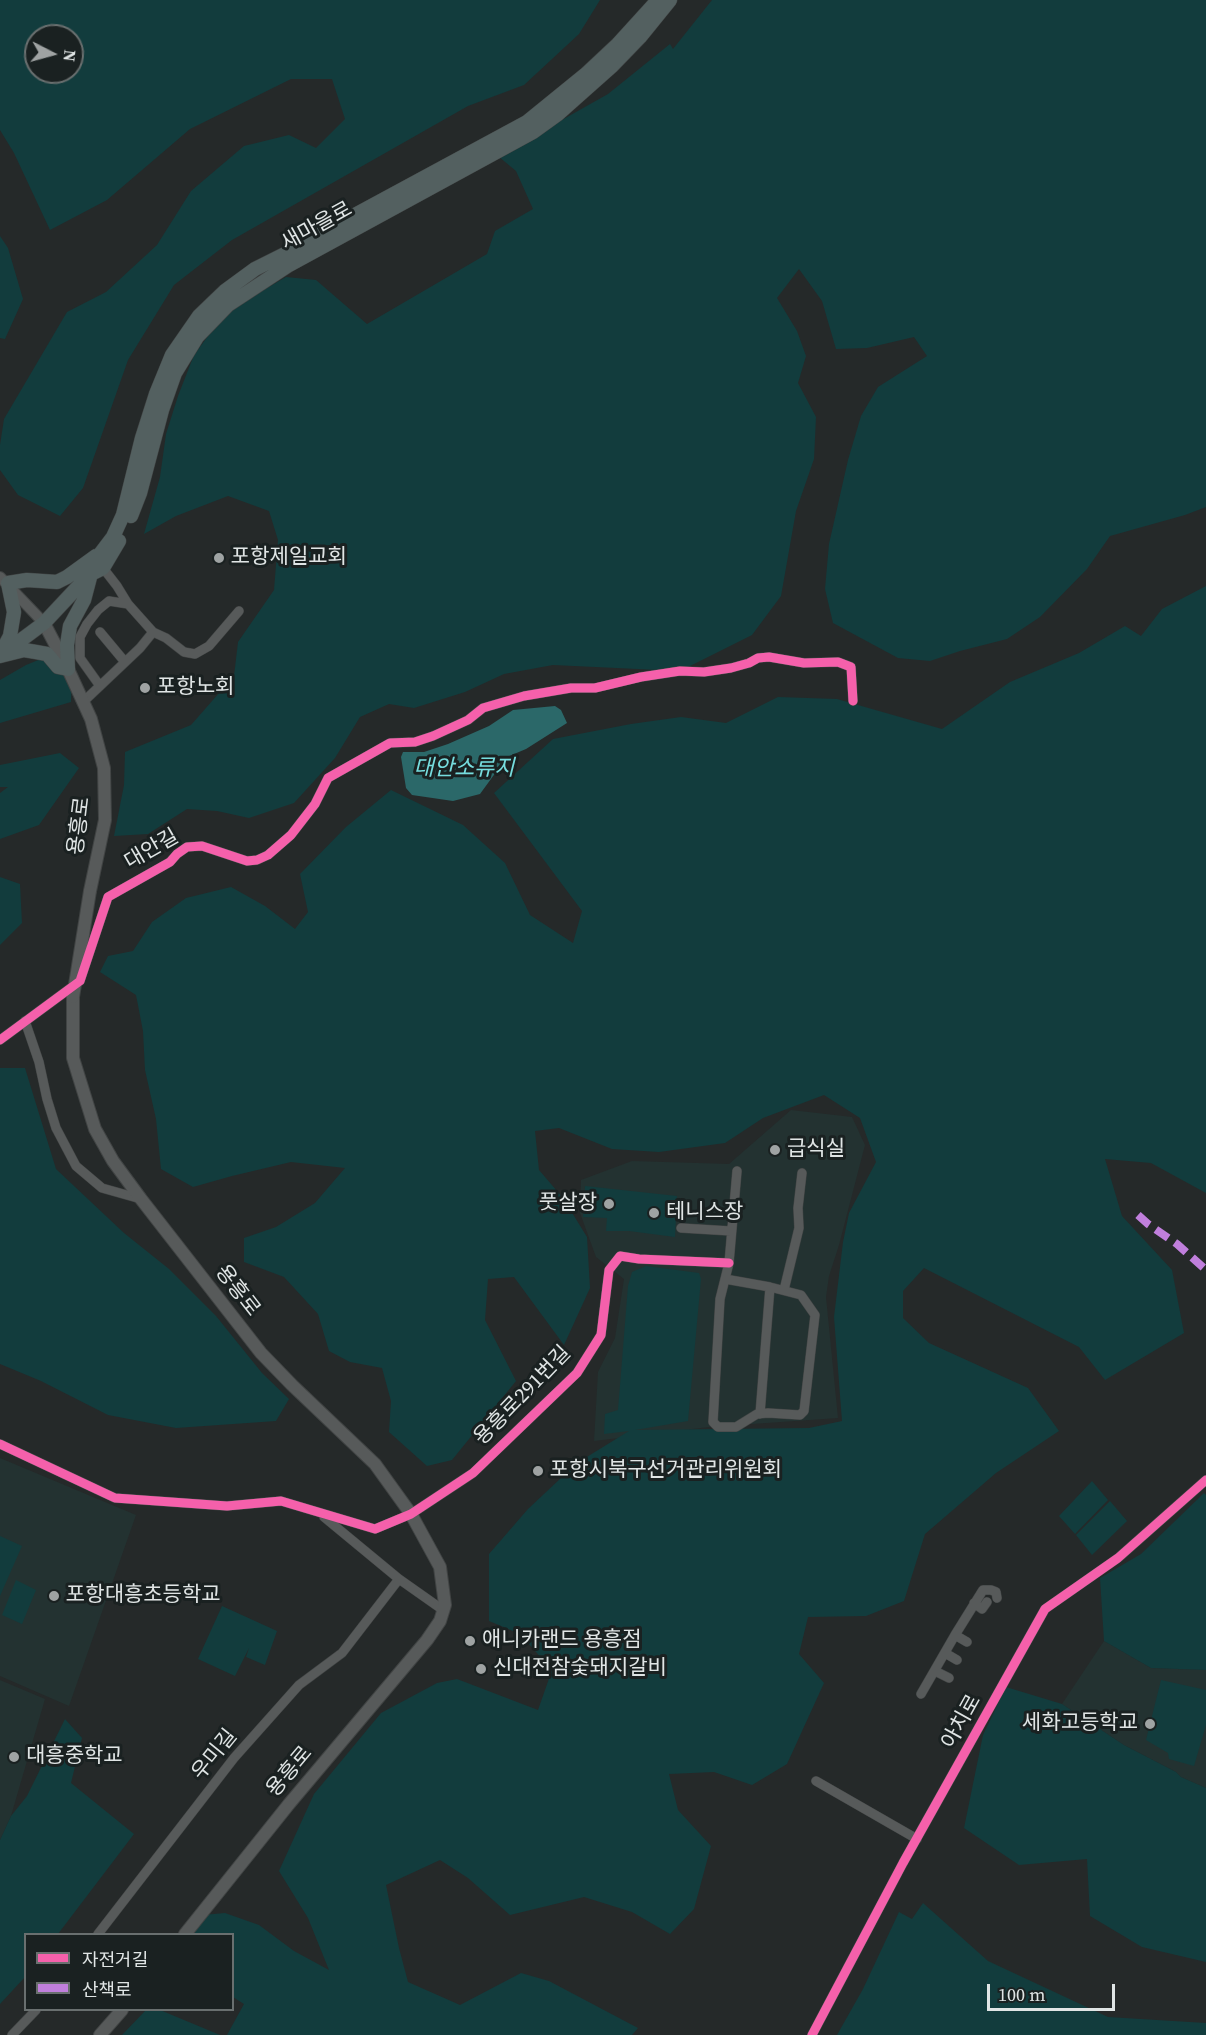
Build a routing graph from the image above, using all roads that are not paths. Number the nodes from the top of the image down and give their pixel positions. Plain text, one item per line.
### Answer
1 (658, 0) edge
2 (670, 0) edge
3 (100, 553) junction
4 (103, 568) junction
5 (89, 575) junction
6 (4, 580) edge
7 (128, 604) junction
8 (238, 611) dead end
9 (44, 623) junction
10 (100, 632) dead end
11 (153, 632) junction
12 (0, 655) edge
13 (125, 662) junction
14 (68, 669) junction
15 (100, 686) junction
16 (853, 701) dead end
17 (83, 702) junction
18 (25, 1021) junction
19 (0, 1040) edge
20 (736, 1172) dead end
21 (802, 1173) dead end
22 (141, 1199) junction
23 (681, 1228) dead end
24 (731, 1231) junction
25 (729, 1263) junction
26 (724, 1280) junction
27 (770, 1287) junction
28 (784, 1290) junction
29 (760, 1414) junction
30 (0, 1444) edge
31 (1206, 1480) edge
32 (320, 1513) junction
33 (411, 1514) junction
34 (399, 1579) junction
35 (997, 1598) dead end
36 (987, 1602) dead end
37 (974, 1604) junction
38 (443, 1610) junction
39 (966, 1618) junction
40 (976, 1623) dead end
41 (956, 1635) junction
42 (967, 1642) dead end
43 (945, 1653) junction
44 (957, 1660) dead end
45 (935, 1671) junction
46 (949, 1678) dead end
47 (921, 1694) dead end
48 (816, 1781) dead end
49 (917, 1839) junction
50 (100, 1933) edge
51 (187, 1933) edge
52 (35, 2011) edge
53 (121, 2011) edge
54 (12, 2035) edge
55 (99, 2035) edge
56 (812, 2035) edge

1 - 3 main road, 새마을로
2 - 4 main road, 새마을로
3 - 5 main road, 새마을로
3 - 6 main road
4 - 5 main road, 새마을로
4 - 7 street
5 - 9 main road, 새마을로
5 - 14 main road
6 - 9 street, 용흥로
6 - 12 main road
7 - 11 street
7 - 15 street
8 - 11 street
9 - 12 main road, 새마을로
9 - 14 main road, 용흥로
10 - 13 street
11 - 13 street
12 - 14 main road
13 - 15 street
14 - 17 main road, 용흥로
15 - 17 street
16 - 18 street, 대안길
17 - 22 main road, 용흥로, bridge
18 - 19 street, 대안길
18 - 22 street
20 - 24 street
21 - 28 street
22 - 33 main road, 용흥로
23 - 24 street
24 - 25 street
25 - 26 street
25 - 33 street, 용흥로291번길
26 - 27 street
26 - 29 street
27 - 28 street
27 - 29 street
28 - 29 street
30 - 32 street, 용흥로291번길
31 - 49 street, 아치로
32 - 33 street, 용흥로291번길
32 - 34 street
33 - 38 main road, 용흥로
34 - 38 street
34 - 50 street, 우미길
35 - 37 street
36 - 37 street
37 - 39 street
38 - 51 main road, 용흥로
39 - 40 street
39 - 41 street
41 - 42 street
41 - 43 street
43 - 44 street
43 - 45 street
45 - 46 street
45 - 47 street
48 - 49 street
49 - 56 street, 아치로
52 - 54 street
53 - 55 main road

